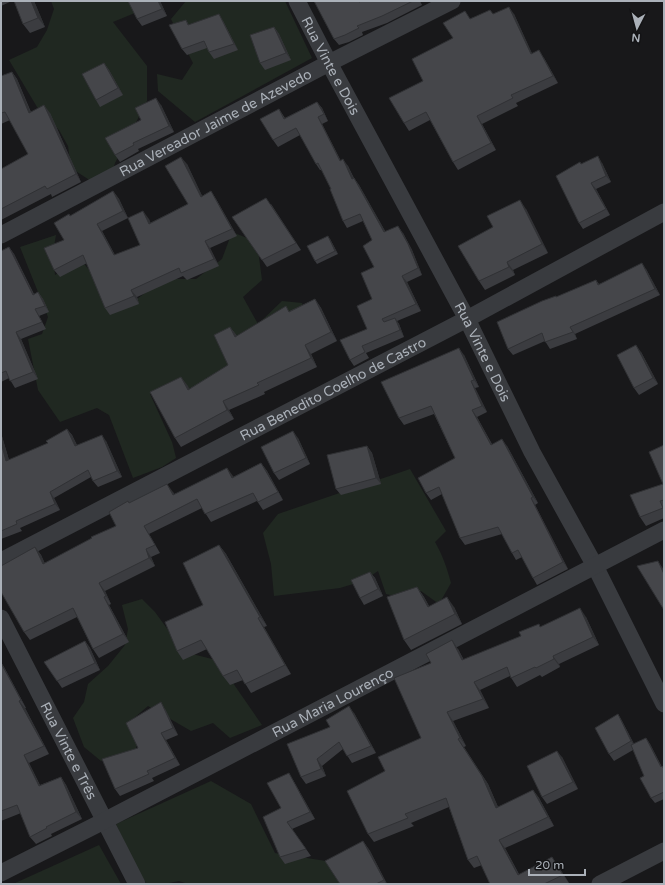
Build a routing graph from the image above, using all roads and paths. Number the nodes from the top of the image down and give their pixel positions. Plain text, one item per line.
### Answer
1 (297, 1) edge
2 (452, 1) edge
3 (329, 63) junction
4 (664, 212) edge
5 (1, 235) edge
6 (467, 319) junction
7 (664, 530) edge
8 (1, 561) edge
9 (595, 566) junction
10 (1, 618) edge
11 (664, 704) edge
12 (104, 821) junction
13 (664, 851) edge
14 (1, 873) edge
15 (137, 884) edge
16 (600, 884) edge

1 - 3 street, Rua Vinte e Dois
2 - 3 street, Rua Vereador Jaime de Azevedo
3 - 5 street, Rua Vereador Jaime de Azevedo
3 - 6 street, Rua Vinte e Dois
4 - 6 street, Rua Benedito Coelho de Castro
6 - 8 street, Rua Benedito Coelho de Castro
6 - 9 street, Rua Vinte e Dois
7 - 9 street, Rua Maria Lourenço
9 - 11 street, Rua Vinte e Dois
9 - 12 street, Rua Maria Lourenço
10 - 12 street, Rua Vinte e Três
12 - 14 street, Rua Maria Lourenço
12 - 15 street, Rua Vinte e Três
13 - 16 street

